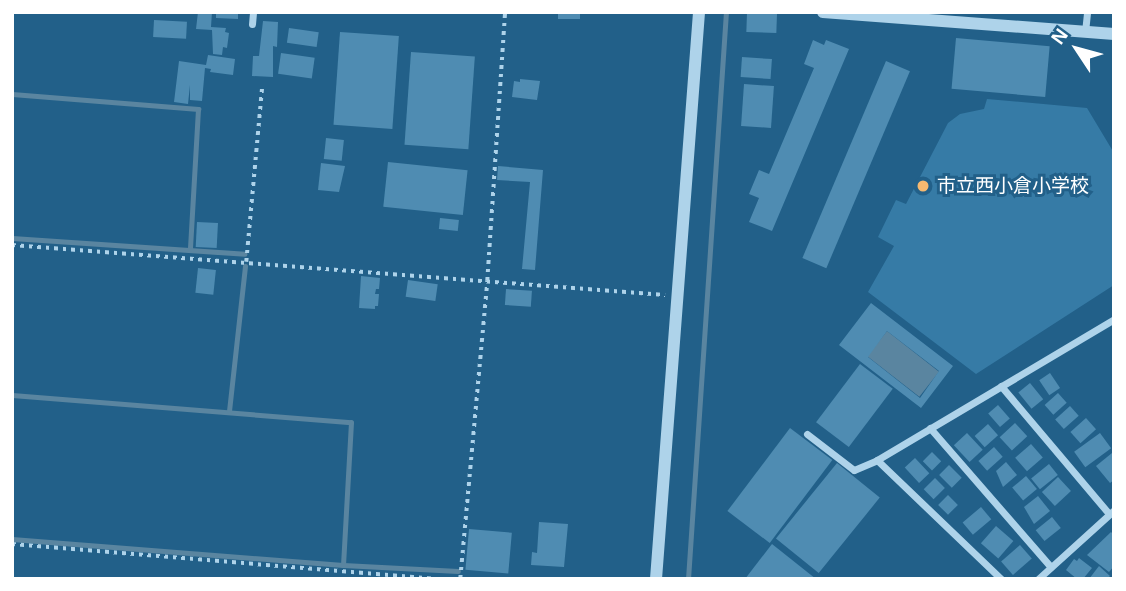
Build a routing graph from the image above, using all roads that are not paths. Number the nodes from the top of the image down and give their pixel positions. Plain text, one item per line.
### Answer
1 (253, 12) edge
2 (699, 12) edge
3 (823, 12) edge
4 (896, 16) edge
5 (1086, 21) edge
6 (252, 24) dead end
7 (1114, 34) edge
8 (1114, 319) edge
9 (1001, 386) junction
10 (930, 428) junction
11 (807, 434) dead end
12 (877, 460) junction
13 (1112, 512) edge
14 (1051, 567) junction
15 (998, 578) edge
16 (656, 579) edge
17 (1038, 579) edge

1 - 6 street
2 - 16 street
3 - 4 street
4 - 5 street
5 - 7 street
8 - 9 street
9 - 10 street
9 - 13 street
10 - 12 street
10 - 14 street
11 - 12 street
12 - 15 street
13 - 14 street
14 - 17 street

